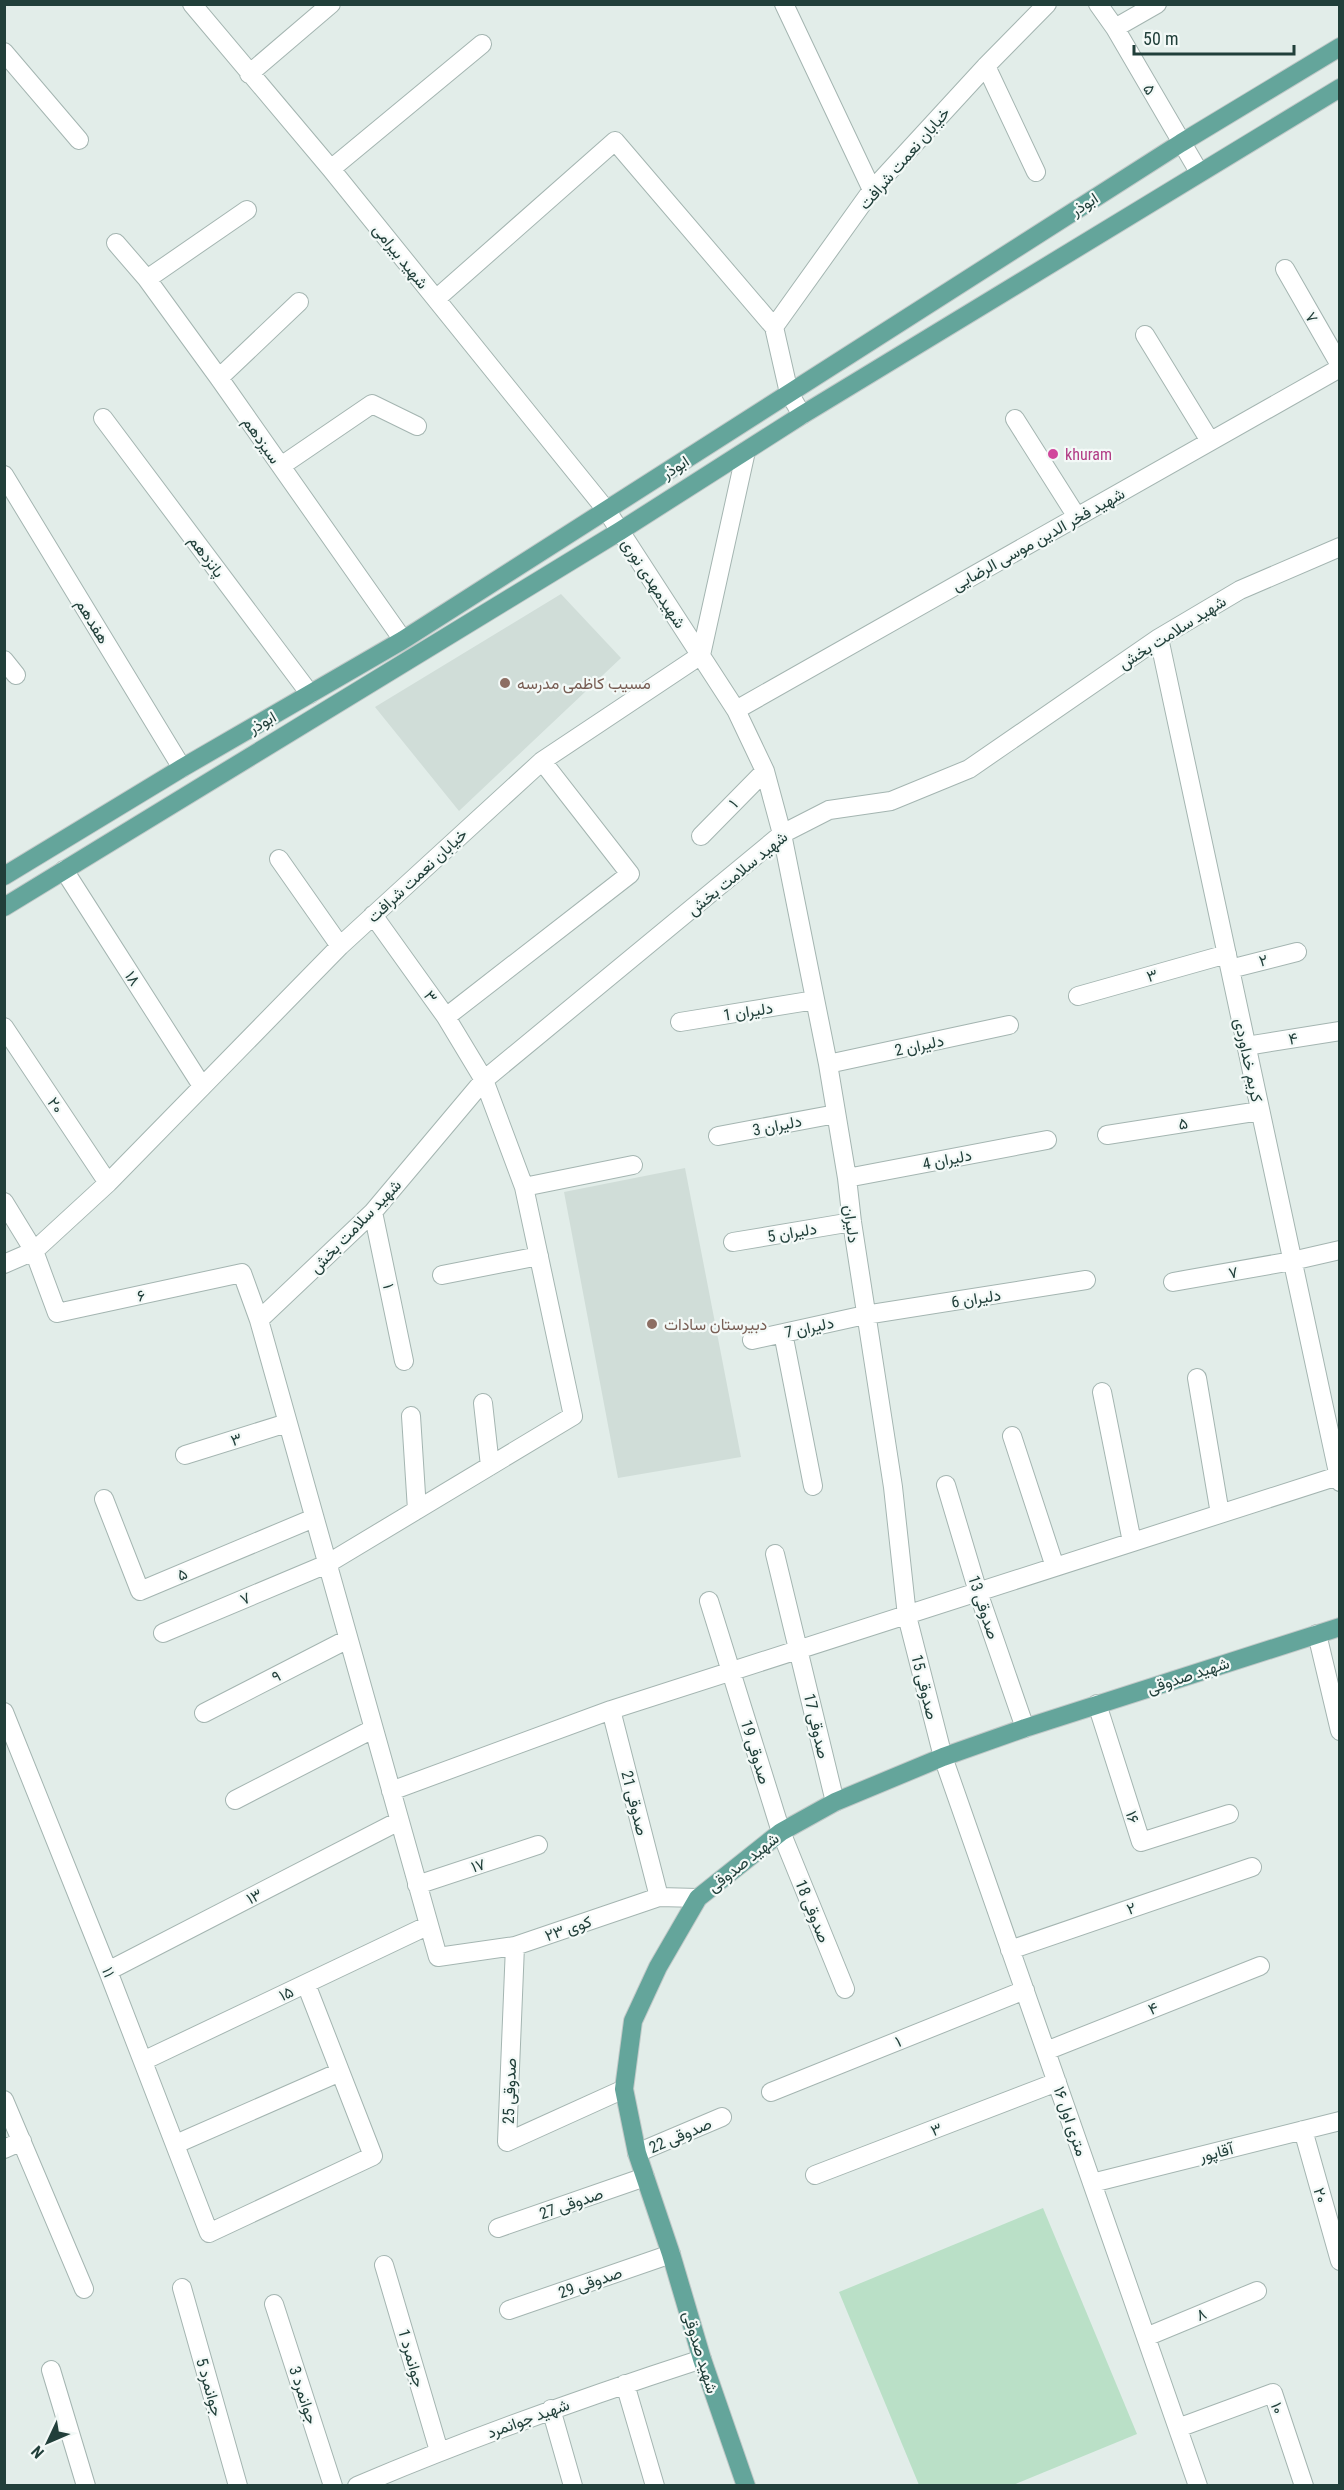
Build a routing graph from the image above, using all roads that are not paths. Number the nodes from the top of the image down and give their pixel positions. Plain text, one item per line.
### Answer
1 (192, 4) edge
2 (331, 4) edge
3 (784, 4) edge
4 (1047, 4) edge
5 (1098, 4) edge
6 (1157, 4) edge
7 (1115, 28) junction
8 (482, 44) dead end
9 (1340, 47) edge
10 (4, 52) edge
11 (986, 66) junction
12 (249, 74) junction
13 (1340, 88) edge
14 (80, 140) dead end
15 (1181, 143) junction
16 (331, 169) junction
17 (1036, 172) dead end
18 (1199, 172) junction
19 (872, 190) junction
20 (247, 210) dead end
21 (116, 243) dead end
22 (1285, 269) dead end
23 (147, 279) junction
24 (436, 299) junction
25 (299, 302) dead end
26 (774, 327) junction
27 (1145, 335) dead end
28 (1340, 367) edge
29 (219, 378) junction
30 (789, 393) junction
31 (802, 415) junction
32 (104, 418) dead end
33 (1015, 418) dead end
34 (417, 426) dead end
35 (1210, 441) junction
36 (746, 451) junction
37 (281, 466) junction
38 (4, 475) edge
39 (607, 511) junction
40 (1077, 517) junction
41 (620, 531) junction
42 (1340, 547) edge
43 (1159, 638) junction
44 (403, 640) junction
45 (701, 655) junction
46 (4, 660) edge
47 (15, 675) dead end
48 (310, 694) junction
49 (736, 710) junction
50 (542, 761) junction
51 (182, 768) junction
52 (765, 771) junction
53 (782, 834) junction
54 (701, 836) dead end
55 (279, 859) dead end
56 (64, 870) junction
57 (4, 876) edge
58 (4, 907) edge
59 (373, 915) junction
60 (340, 946) junction
61 (1297, 952) dead end
62 (1228, 961) junction
63 (1078, 996) dead end
64 (815, 1000) junction
65 (446, 1017) junction
66 (681, 1022) dead end
67 (1009, 1025) dead end
68 (4, 1027) edge
69 (1340, 1031) edge
70 (1246, 1046) junction
71 (828, 1064) junction
72 (484, 1080) junction
73 (202, 1086) junction
74 (1260, 1111) junction
75 (836, 1114) junction
76 (1107, 1135) dead end
77 (718, 1136) dead end
78 (1047, 1140) dead end
79 (633, 1165) dead end
80 (847, 1178) junction
81 (108, 1183) junction
82 (524, 1187) junction
83 (4, 1202) edge
84 (373, 1212) junction
85 (852, 1222) junction
86 (733, 1242) dead end
87 (1340, 1250) edge
88 (34, 1251) junction
89 (538, 1256) junction
90 (1292, 1261) junction
91 (4, 1264) edge
92 (442, 1275) dead end
93 (1086, 1280) dead end
94 (1173, 1282) dead end
95 (866, 1315) junction
96 (259, 1320) junction
97 (783, 1333) junction
98 (752, 1340) dead end
99 (404, 1361) dead end
100 (1197, 1378) dead end
101 (1102, 1392) dead end
102 (483, 1403) dead end
103 (411, 1416) dead end
104 (287, 1423) junction
105 (1012, 1436) dead end
106 (185, 1455) dead end
107 (490, 1466) junction
108 (1339, 1479) edge
109 (946, 1485) dead end
110 (813, 1486) dead end
111 (104, 1499) dead end
112 (417, 1510) junction
113 (1220, 1514) junction
114 (314, 1518) junction
115 (1132, 1542) junction
116 (775, 1554) dead end
117 (327, 1564) junction
118 (1055, 1567) junction
119 (978, 1592) junction
120 (709, 1601) dead end
121 (906, 1617) junction
122 (1340, 1627) edge
123 (163, 1633) dead end
124 (1317, 1634) junction
125 (348, 1639) junction
126 (800, 1650) junction
127 (731, 1672) junction
128 (1097, 1704) junction
129 (611, 1710) junction
130 (4, 1712) edge
131 (204, 1713) dead end
132 (1025, 1728) junction
133 (373, 1730) junction
134 (1340, 1731) edge
135 (943, 1757) junction
136 (391, 1791) junction
137 (235, 1800) dead end
138 (835, 1802) junction
139 (1228, 1814) dead end
140 (399, 1821) junction
141 (781, 1832) junction
142 (538, 1845) dead end
143 (1252, 1867) dead end
144 (417, 1885) junction
145 (660, 1897) junction
146 (698, 1898) junction
147 (429, 1925) junction
148 (515, 1947) junction
149 (1010, 1950) junction
150 (1260, 1966) dead end
151 (108, 1971) junction
152 (306, 1984) junction
153 (845, 1989) dead end
154 (1025, 1990) junction
155 (1046, 2051) junction
156 (143, 2061) junction
157 (340, 2072) junction
158 (1057, 2082) junction
159 (624, 2089) junction
160 (771, 2092) dead end
161 (4, 2100) edge
162 (722, 2117) dead end
163 (1340, 2121) edge
164 (1303, 2130) junction
165 (22, 2141) junction
166 (176, 2144) junction
167 (4, 2150) edge
168 (637, 2153) junction
169 (815, 2175) dead end
170 (645, 2177) junction
171 (1092, 2183) junction
172 (498, 2228) dead end
173 (672, 2254) junction
174 (1340, 2261) edge
175 (384, 2265) dead end
176 (182, 2288) dead end
177 (84, 2289) dead end
178 (1257, 2291) dead end
179 (274, 2304) dead end
180 (509, 2310) dead end
181 (1146, 2337) junction
182 (702, 2359) junction
183 (51, 2370) dead end
184 (626, 2384) junction
185 (551, 2409) junction
186 (1178, 2428) junction
187 (439, 2451) junction
188 (86, 2486) edge
189 (238, 2486) edge
190 (333, 2486) edge
191 (357, 2486) edge
192 (573, 2486) edge
193 (655, 2486) edge
194 (746, 2486) edge
195 (1198, 2486) edge
196 (1304, 2486) edge

1 - 12 street, شهید بیرامی
2 - 12 street
3 - 19 street
4 - 11 street, خیابان نعمت شرافت
5 - 7 street, ۵
6 - 7 street
7 - 15 street, ۵
8 - 16 street
9 - 15 main road, ابوذر
10 - 14 street
11 - 17 street
11 - 19 street, خیابان نعمت شرافت
12 - 16 street, شهید بیرامی
13 - 18 main road, ابوذر
15 - 18 street, ۵
15 - 30 main road, ابوذر
16 - 24 street, شهید بیرامی
18 - 31 main road, ابوذر
19 - 26 street, خیابان نعمت شرافت
20 - 23 street
21 - 23 street, سیزدهم
22 - 28 street, ۷
23 - 29 street, سیزدهم
24 - 26 street
24 - 39 street, شهید بیرامی
25 - 29 street
26 - 30 street
27 - 35 street
28 - 35 street, شهید فخر الدین موسی الرضایی
29 - 37 street, سیزدهم
30 - 31 street
30 - 39 main road, ابوذر
31 - 36 main road, ابوذر
32 - 48 street, پانزدهم
33 - 40 street
34 - 37 street
35 - 40 street, شهید فخر الدین موسی الرضایی
36 - 41 main road, ابوذر
36 - 45 street
37 - 44 street, سیزدهم
38 - 51 street, هفدهم
39 - 41 street, شهیدمهدی نوری
39 - 44 main road, ابوذر
40 - 49 street, شهید فخر الدین موسی الرضایی
41 - 45 street, شهیدمهدی نوری
41 - 56 main road, ابوذر
42 - 43 street, شهید سلامت بخش
43 - 53 street, شهید سلامت بخش
43 - 62 street, کریم خداوردی
44 - 48 main road, ابوذر
45 - 49 street, شهیدمهدی نوری
45 - 50 street, خیابان نعمت شرافت
46 - 47 street
48 - 51 main road, ابوذر
49 - 52 street, شهیدمهدی نوری
50 - 59 street, خیابان نعمت شرافت
50 - 65 street
51 - 57 main road, ابوذر
52 - 53 street, دلیران
52 - 54 street, ۱
53 - 64 street, دلیران
53 - 72 street, شهید سلامت بخش
55 - 60 street
56 - 58 main road, ابوذر
56 - 73 street, ۱۸
59 - 60 street, خیابان نعمت شرافت
59 - 65 street, ۳
60 - 73 street, خیابان نعمت شرافت
61 - 62 street, ۲
62 - 63 street, ۳
62 - 70 street, کریم خداوردی
64 - 66 street, دلیران 1
64 - 71 street, دلیران
65 - 72 street, ۳
67 - 71 street, دلیران 2
68 - 81 street, ۲۰
69 - 70 street, ۴
70 - 74 street, کریم خداوردی
71 - 75 street, دلیران
72 - 82 street, ۳
72 - 84 street, شهید سلامت بخش
73 - 81 street, خیابان نعمت شرافت
74 - 76 street, ۵
74 - 90 street, کریم خداوردی
75 - 77 street, دلیران 3
75 - 80 street, دلیران
78 - 80 street, دلیران 4
79 - 82 street
80 - 85 street, دلیران
81 - 88 street, خیابان نعمت شرافت
82 - 89 street, ۳
83 - 88 street
84 - 96 street, شهید سلامت بخش
84 - 99 street, ۱
85 - 86 street, دلیران 5
85 - 95 street, دلیران
87 - 90 street, ۷
88 - 91 street, خیابان نعمت شرافت
88 - 96 street, ۶
89 - 92 street
89 - 107 street, ۳
90 - 94 street, ۷
90 - 108 street, کریم خداوردی
93 - 95 street, دلیران 6
95 - 97 street, دلیران 7
95 - 121 street, دلیران
96 - 104 street
97 - 98 street, دلیران 7
97 - 110 street
100 - 113 street
101 - 115 street
102 - 107 street
103 - 112 street
104 - 106 street, ۳
104 - 114 street
105 - 118 street
107 - 112 street, ۷
108 - 113 street
109 - 119 street, صدوقی 13
111 - 114 street, ۵
112 - 117 street, ۷
113 - 115 street
114 - 117 street
115 - 118 street
116 - 126 street, صدوقی 17
117 - 123 street, ۷
117 - 125 street
118 - 119 street
119 - 121 street
119 - 132 street, صدوقی 13
120 - 127 street, صدوقی 19
121 - 126 street
121 - 135 street, صدوقی 15
122 - 124 main road, شهید صدوقی
124 - 128 main road, شهید صدوقی
124 - 134 street
125 - 131 street, ۹
125 - 133 street
126 - 127 street
126 - 138 street, صدوقی 17
127 - 129 street
127 - 141 street, صدوقی 19
128 - 132 main road, شهید صدوقی
128 - 139 street, ۱۶
129 - 136 street
129 - 145 street, صدوقی 21
130 - 151 street, ۱۱
132 - 135 main road, شهید صدوقی
133 - 136 street
133 - 137 street
135 - 138 main road, شهید صدوقی
135 - 149 street, ۱۶ متری اول
136 - 140 street
138 - 141 main road, شهید صدوقی
140 - 144 street
140 - 151 street, ۱۳
141 - 146 main road, شهید صدوقی
141 - 153 street, صدوقی 18
142 - 144 street, ۱۷
143 - 149 street, ۲
144 - 147 street
145 - 146 street, کوی ۲۳
145 - 148 street, کوی ۲۳
146 - 159 main road, شهید صدوقی
147 - 148 street, کوی ۲۳
147 - 152 street, ۱۵
148 - 159 street, صدوقی 25
149 - 154 street, ۱۶ متری اول
150 - 155 street, ۴
151 - 156 street, ۱۱
152 - 156 street, ۱۵
152 - 157 street
154 - 155 street, ۱۶ متری اول
154 - 160 street, ۱
155 - 158 street, ۱۶ متری اول
156 - 166 street, ۱۱
157 - 166 street
157 - 166 street, ۱۱
158 - 169 street, ۳
158 - 171 street, ۱۶ متری اول
159 - 168 main road, شهید صدوقی
161 - 165 street
162 - 168 street, صدوقی 22
163 - 164 street, آقاپور
164 - 171 street, آقاپور
164 - 174 street, ۲۰
165 - 167 street
165 - 177 street
168 - 170 main road, شهید صدوقی
170 - 172 street, صدوقی 27
170 - 173 main road, شهید صدوقی
171 - 181 street, ۱۶ متری اول
173 - 180 street, صدوقی 29
173 - 182 main road, شهید صدوقی
175 - 187 street, جوانمرد 1
176 - 189 street, جوانمرد 5
178 - 181 street, ۸
179 - 190 street, جوانمرد 3
181 - 186 street, ۱۶ متری اول
182 - 184 street, شهید جوانمرد
182 - 194 main road, شهید صدوقی
183 - 188 street
184 - 185 street, شهید جوانمرد
184 - 193 street
185 - 187 street, شهید جوانمرد
185 - 192 street
186 - 195 street, ۱۶ متری اول
186 - 196 street, ۱۰
187 - 191 street, شهید جوانمرد

